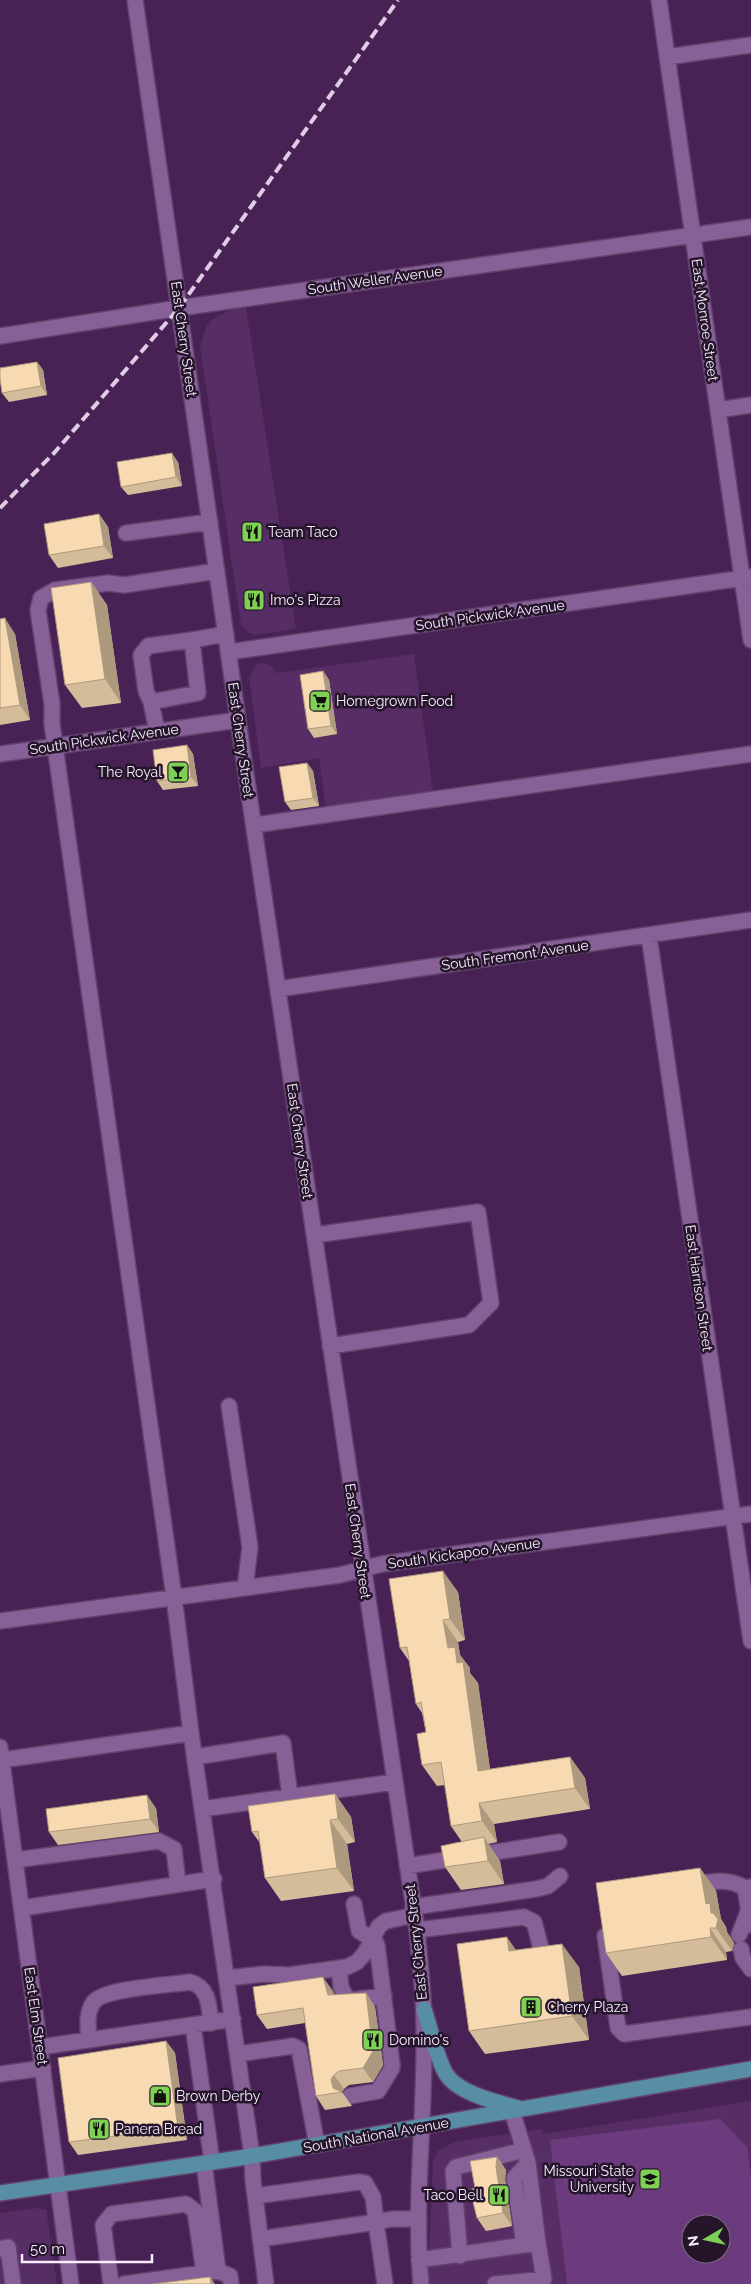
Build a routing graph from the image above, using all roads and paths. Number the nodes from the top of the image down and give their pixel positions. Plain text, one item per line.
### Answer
1 (135, 0) edge
2 (659, 0) edge
3 (751, 45) edge
4 (667, 57) junction
5 (751, 227) edge
6 (694, 235) junction
7 (179, 308) junction
8 (0, 336) edge
9 (751, 405) edge
10 (718, 410) junction
11 (210, 522) junction
12 (126, 533) dead end
13 (217, 571) junction
14 (746, 578) edge
15 (226, 634) junction
16 (192, 640) junction
17 (751, 640) edge
18 (229, 652) junction
19 (150, 702) junction
20 (238, 720) junction
21 (157, 731) junction
22 (56, 746) junction
23 (0, 754) edge
24 (751, 754) edge
25 (254, 825) junction
26 (751, 920) edge
27 (649, 936) junction
28 (278, 989) junction
29 (314, 1235) junction
30 (330, 1346) junction
31 (229, 1406) dead end
32 (751, 1514) edge
33 (732, 1516) junction
34 (362, 1569) junction
35 (244, 1588) junction
36 (174, 1598) junction
37 (0, 1622) edge
38 (751, 1641) edge
39 (191, 1733) junction
40 (1, 1754) edge
41 (195, 1757) junction
42 (394, 1782) junction
43 (290, 1796) junction
44 (202, 1809) junction
45 (558, 1842) dead end
46 (15, 1860) junction
47 (407, 1866) junction
48 (560, 1876) dead end
49 (214, 1879) junction
50 (178, 1884) junction
51 (748, 1887) edge
52 (677, 1888) edge
53 (354, 1904) dead end
54 (22, 1908) junction
55 (414, 1911) junction
56 (603, 1919) edge
57 (417, 1930) junction
58 (745, 1930) edge
59 (374, 1940) junction
60 (542, 1952) edge
61 (338, 1968) junction
62 (751, 1969) edge
63 (227, 1978) junction
64 (384, 1996) junction
65 (424, 2009) junction
66 (751, 2017) edge
67 (233, 2019) junction
68 (211, 2023) junction
69 (193, 2025) junction
70 (90, 2040) junction
71 (40, 2047) junction
72 (238, 2054) junction
73 (43, 2068) junction
74 (751, 2069) edge
75 (0, 2074) edge
76 (350, 2096) dead end
77 (517, 2110) junction
78 (422, 2127) junction
79 (317, 2145) junction
80 (252, 2156) junction
81 (526, 2157) junction
82 (208, 2162) junction
83 (58, 2184) junction
84 (0, 2193) edge
85 (255, 2196) junction
86 (419, 2218) junction
87 (376, 2222) junction
88 (260, 2239) junction
89 (531, 2244) junction
90 (0, 2249) edge
91 (460, 2256) junction
92 (419, 2260) junction
93 (211, 2272) junction
94 (14, 2284) edge
95 (71, 2284) edge
96 (111, 2284) edge
97 (124, 2284) edge
98 (231, 2284) edge
99 (266, 2284) edge
100 (385, 2284) edge
101 (421, 2284) edge
102 (495, 2284) edge

1 - 7 street, East Cherry Street
2 - 4 street, East Monroe Street
3 - 4 street
4 - 6 street, East Monroe Street
5 - 6 street, South Weller Avenue
6 - 7 street, South Weller Avenue
6 - 10 street, East Monroe Street
7 - 8 street, South Weller Avenue
7 - 11 street, East Cherry Street
9 - 10 street
10 - 14 street, East Monroe Street
11 - 12 street
11 - 13 street, East Cherry Street
13 - 15 street, East Cherry Street
13 - 22 street
14 - 17 street, East Monroe Street
14 - 18 street, South Pickwick Avenue
15 - 16 street
15 - 18 street, East Cherry Street
16 - 19 street
16 - 19 street
18 - 20 street, East Cherry Street
19 - 21 street
20 - 21 street, South Pickwick Avenue
20 - 25 street, East Cherry Street
21 - 22 street, South Pickwick Avenue
22 - 23 street, South Pickwick Avenue
22 - 36 street
24 - 25 street
25 - 28 street, East Cherry Street
26 - 27 street, South Fremont Avenue
27 - 28 street, South Fremont Avenue
27 - 33 street, East Harrison Street
28 - 29 street, East Cherry Street
29 - 30 street, East Cherry Street
29 - 30 street
30 - 34 street, East Cherry Street
31 - 35 street
32 - 33 street, South Kickapoo Avenue
33 - 34 street, South Kickapoo Avenue
33 - 38 street, East Harrison Street
34 - 35 street, South Kickapoo Avenue
34 - 42 street, East Cherry Street
35 - 36 street, South Kickapoo Avenue
36 - 37 street, South Kickapoo Avenue
36 - 39 street
39 - 40 street
39 - 41 street
40 - 46 street, East Elm Street
41 - 43 street
41 - 44 street
42 - 43 street
42 - 47 street, East Cherry Street
43 - 44 street
44 - 49 street
45 - 47 street
46 - 50 street
46 - 54 street, East Elm Street
47 - 55 street, East Cherry Street
48 - 55 street
49 - 50 street
49 - 63 street
50 - 54 street
51 - 52 street
51 - 58 street
53 - 59 street
54 - 71 street, East Elm Street
55 - 57 street, East Cherry Street
55 - 59 street
56 - 66 street
57 - 60 street
57 - 65 street, East Cherry Street
58 - 62 street
59 - 61 street
59 - 64 street
61 - 63 street
61 - 64 street
63 - 67 street
64 - 76 street
65 - 77 main road
65 - 78 street, East Cherry Street
67 - 68 street
67 - 72 street
68 - 69 street
68 - 70 street
69 - 70 street
69 - 82 street
70 - 71 street
71 - 73 street, East Elm Street
72 - 79 street
72 - 80 street
73 - 75 street
73 - 83 street, East Elm Street
74 - 77 main road, South National Avenue
77 - 78 main road, South National Avenue
77 - 81 street
78 - 79 main road, South National Avenue
78 - 86 street, East Cherry Street
79 - 80 main road, South National Avenue
80 - 82 main road, South National Avenue
80 - 85 street
81 - 89 street
81 - 91 street
82 - 83 main road, South National Avenue
82 - 93 street
83 - 84 main road, South National Avenue
83 - 95 street, East Elm Street
85 - 87 street
85 - 88 street
86 - 87 street
86 - 92 street, East Cherry Street
87 - 88 street
87 - 100 street
88 - 99 street
89 - 91 street
89 - 102 street
90 - 94 street
91 - 92 street
92 - 101 street, East Cherry Street
93 - 96 street
93 - 97 street
93 - 98 street

